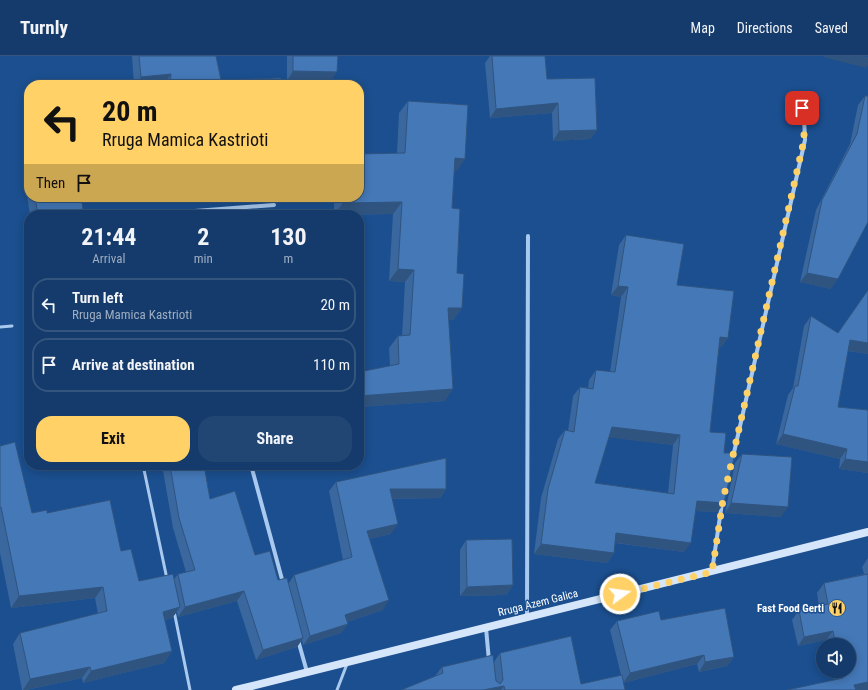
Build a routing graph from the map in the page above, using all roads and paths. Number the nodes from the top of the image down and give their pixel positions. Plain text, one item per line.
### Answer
1 (800, 100) dead end
2 (274, 205) dead end
3 (209, 210) edge
4 (528, 236) dead end
5 (12, 326) dead end
6 (0, 327) edge
7 (731, 462) edge
8 (144, 470) edge
9 (252, 470) edge
10 (723, 500) edge
11 (868, 532) edge
12 (712, 572) junction
13 (167, 581) edge
14 (284, 588) edge
15 (172, 605) edge
16 (528, 616) junction
17 (486, 628) junction
18 (296, 634) edge
19 (347, 663) junction
20 (490, 667) edge
21 (307, 672) junction
22 (190, 690) edge
23 (236, 690) edge
24 (337, 690) edge

1 - 7 street
2 - 3 street
4 - 16 street
5 - 6 lane
8 - 13 lane
9 - 14 street
10 - 12 street
11 - 12 main road, Rruga Azem Galica
12 - 16 main road, Rruga Azem Galica
15 - 22 lane
16 - 17 main road, Rruga Azem Galica
17 - 19 main road, Rruga Azem Galica
17 - 20 street
18 - 21 street
19 - 21 main road, Rruga Azem Galica
19 - 24 lane
21 - 23 main road, Rruga Azem Galica

